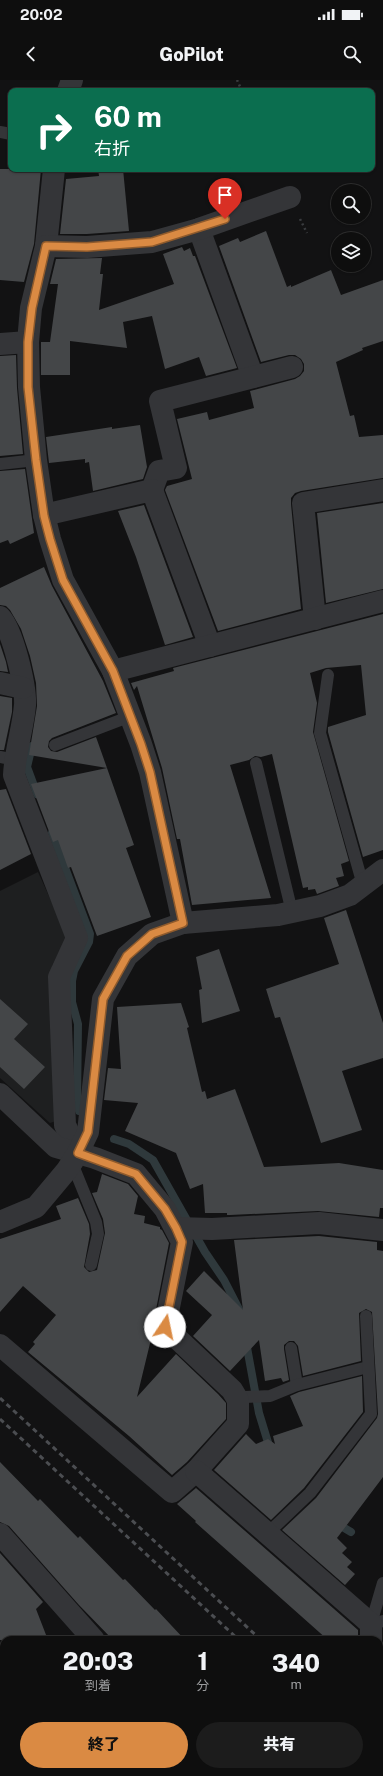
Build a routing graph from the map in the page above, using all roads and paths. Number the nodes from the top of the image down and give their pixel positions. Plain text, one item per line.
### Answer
1 (54, 172) edge
2 (290, 196) dead end
3 (199, 229) junction
4 (46, 246) junction
5 (28, 342) junction
6 (0, 344) edge
7 (292, 367) dead end
8 (253, 377) junction
9 (36, 460) junction
10 (0, 464) edge
11 (152, 490) junction
12 (383, 490) edge
13 (44, 516) junction
14 (383, 601) edge
15 (0, 617) edge
16 (315, 618) junction
17 (210, 646) junction
18 (113, 671) junction
19 (328, 675) dead end
20 (0, 683) edge
21 (23, 688) junction
22 (132, 716) junction
23 (55, 745) dead end
24 (7, 759) edge
25 (256, 763) dead end
26 (383, 870) edge
27 (363, 885) junction
28 (292, 912) junction
29 (183, 923) junction
30 (0, 1094) edge
31 (75, 1158) junction
32 (0, 1222) edge
33 (178, 1228) junction
34 (383, 1230) edge
35 (91, 1265) dead end
36 (366, 1316) dead end
37 (0, 1344) edge
38 (291, 1348) dead end
39 (368, 1367) junction
40 (297, 1386) junction
41 (241, 1398) junction
42 (196, 1471) junction
43 (0, 1534) edge
44 (267, 1534) junction
45 (383, 1583) edge
46 (375, 1629) edge
47 (90, 1636) edge

1 - 4 street
2 - 3 street
3 - 4 street
3 - 8 street
4 - 5 street
5 - 6 street
5 - 9 street
7 - 8 street
8 - 11 street
9 - 10 lane
9 - 13 street
11 - 13 street
11 - 17 street
12 - 16 street
13 - 18 street
14 - 16 street
15 - 21 street
16 - 17 street
17 - 18 street
18 - 22 street
19 - 27 lane
20 - 21 street
21 - 24 street
22 - 23 lane
22 - 29 street
24 - 31 street
25 - 28 lane
26 - 27 street
27 - 28 street
28 - 29 street
29 - 31 street
30 - 31 street
31 - 32 street
31 - 33 street
31 - 35 lane
33 - 34 street
33 - 41 street
36 - 39 lane
37 - 42 street
38 - 40 lane
39 - 40 lane
39 - 44 lane
40 - 41 lane
41 - 42 street
42 - 44 street
43 - 47 street
44 - 46 street
45 - 46 lane

